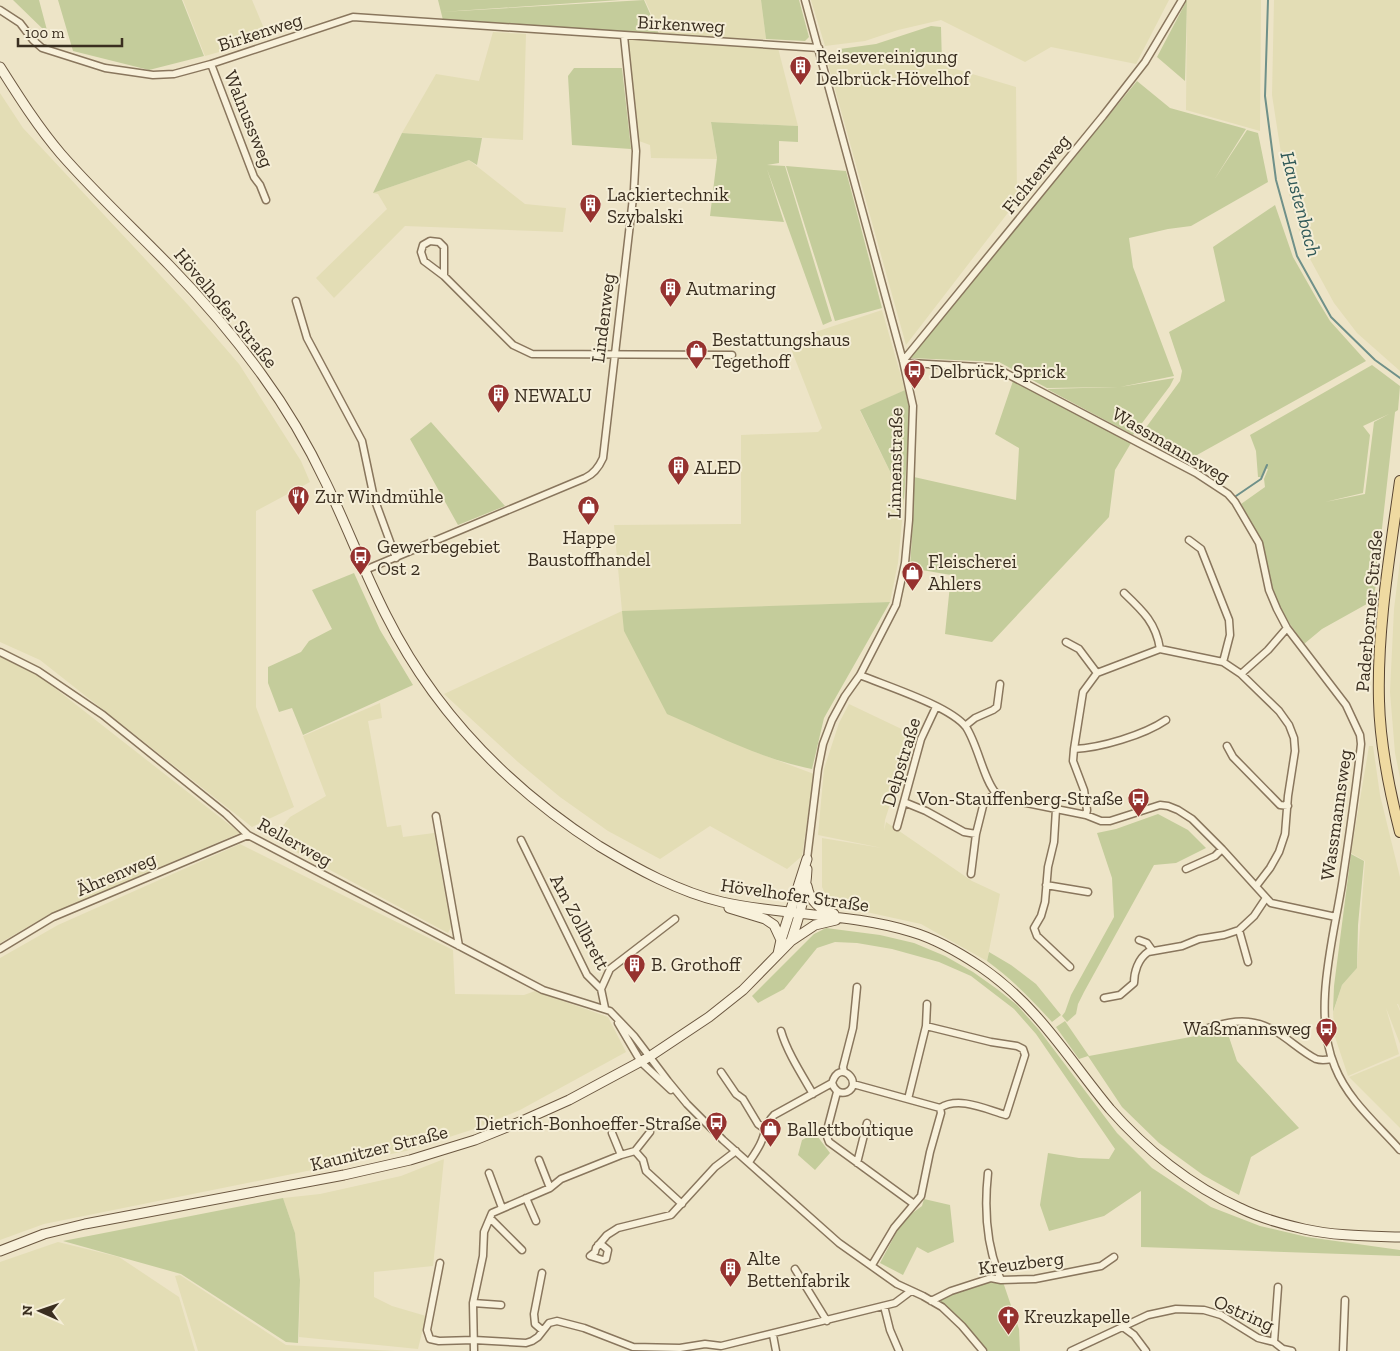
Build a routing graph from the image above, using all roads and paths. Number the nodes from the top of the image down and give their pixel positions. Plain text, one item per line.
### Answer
1 (805, 0) edge
2 (1182, 0) edge
3 (0, 10) edge
4 (624, 36) junction
5 (819, 48) junction
6 (211, 64) junction
7 (0, 67) edge
8 (266, 200) dead end
9 (444, 276) junction
10 (296, 301) dead end
11 (614, 355) junction
12 (732, 355) dead end
13 (903, 361) junction
14 (1400, 482) edge
15 (1189, 540) dead end
16 (396, 558) junction
17 (365, 570) junction
18 (1124, 593) dead end
19 (1287, 628) junction
20 (1066, 642) dead end
21 (1160, 650) junction
22 (0, 652) edge
23 (1223, 662) junction
24 (1097, 673) junction
25 (1241, 674) junction
26 (860, 675) junction
27 (1000, 684) dead end
28 (936, 707) junction
29 (1166, 720) dead end
30 (965, 726) junction
31 (1227, 746) dead end
32 (1074, 749) junction
33 (996, 793) junction
34 (904, 802) junction
35 (1288, 806) junction
36 (1056, 808) junction
37 (1086, 815) junction
38 (436, 816) dead end
39 (897, 828) dead end
40 (1400, 832) edge
41 (976, 834) junction
42 (248, 835) junction
43 (521, 840) dead end
44 (1222, 849) junction
45 (807, 859) junction
46 (1186, 870) dead end
47 (971, 874) dead end
48 (806, 882) junction
49 (1046, 885) junction
50 (1257, 886) junction
51 (1088, 892) dead end
52 (1266, 898) junction
53 (719, 901) junction
54 (790, 914) junction
55 (800, 914) junction
56 (1336, 916) junction
57 (844, 918) junction
58 (675, 919) dead end
59 (1239, 930) junction
60 (781, 940) junction
61 (1139, 940) dead end
62 (791, 941) junction
63 (459, 946) junction
64 (0, 949) edge
65 (1152, 950) junction
66 (778, 955) junction
67 (1248, 962) dead end
68 (1070, 968) dead end
69 (857, 987) dead end
70 (601, 989) junction
71 (1104, 998) dead end
72 (927, 1004) dead end
73 (605, 1008) junction
74 (614, 1015) junction
75 (926, 1026) junction
76 (1204, 1030) dead end
77 (781, 1031) dead end
78 (649, 1057) junction
79 (1332, 1060) junction
80 (641, 1062) junction
81 (721, 1072) dead end
82 (844, 1072) junction
83 (832, 1083) junction
84 (853, 1084) junction
85 (837, 1092) junction
86 (813, 1094) junction
87 (908, 1099) junction
88 (688, 1104) junction
89 (940, 1108) junction
90 (867, 1122) dead end
91 (765, 1129) junction
92 (650, 1132) dead end
93 (612, 1133) dead end
94 (1400, 1150) edge
95 (635, 1151) junction
96 (736, 1152) junction
97 (621, 1155) junction
98 (539, 1160) dead end
99 (749, 1162) junction
100 (857, 1163) junction
101 (988, 1173) dead end
102 (489, 1174) dead end
103 (550, 1188) junction
104 (526, 1198) junction
105 (682, 1204) junction
106 (914, 1204) junction
107 (502, 1208) junction
108 (490, 1218) junction
109 (536, 1221) dead end
110 (1400, 1237) edge
111 (598, 1245) dead end
112 (522, 1250) dead end
113 (0, 1252) edge
114 (1114, 1257) dead end
115 (440, 1263) dead end
116 (872, 1265) junction
117 (795, 1269) dead end
118 (542, 1273) dead end
119 (1001, 1280) junction
120 (1278, 1287) dead end
121 (911, 1291) junction
122 (1345, 1300) dead end
123 (931, 1301) junction
124 (473, 1303) junction
125 (501, 1305) dead end
126 (884, 1306) junction
127 (827, 1321) junction
128 (1123, 1327) junction
129 (542, 1330) junction
130 (773, 1334) junction
131 (474, 1340) junction
132 (1274, 1342) junction
133 (719, 1349) edge
134 (1283, 1350) edge
135 (474, 1351) edge
136 (776, 1351) edge
137 (899, 1351) edge
138 (983, 1351) edge
139 (1071, 1351) edge
140 (1146, 1351) edge
141 (1292, 1351) edge
142 (1343, 1351) edge

1 - 5 street, Linnenstraße
2 - 13 street, Fichtenweg
3 - 6 street, Birkenweg
4 - 5 street, Birkenweg
4 - 6 street, Birkenweg
4 - 11 street, Lindenweg
5 - 13 street, Linnenstraße
6 - 8 street, Walnussweg
7 - 17 main road, Hövelhofer Straße
9 - 9 street
9 - 11 street
10 - 16 street
11 - 12 street
11 - 16 street, Lindenweg
13 - 19 street, Wassmannsweg
13 - 26 street, Linnenstraße
14 - 40 main road, Paderborner Straße
15 - 23 street
16 - 17 street, Lindenweg
17 - 53 main road, Hövelhofer Straße
18 - 21 street
19 - 25 street
19 - 56 street, Wassmannsweg
20 - 24 street
21 - 23 street
21 - 24 street
22 - 42 street, Rellerweg
23 - 25 street
24 - 32 street
25 - 35 street
26 - 28 street
26 - 45 street, Linnenstraße
27 - 30 street
28 - 30 street
28 - 34 street, Delpstraße
29 - 32 street
30 - 33 street
31 - 35 street
32 - 37 street
33 - 36 street
33 - 41 street
34 - 39 street, Delpstraße
34 - 41 street
35 - 50 street
36 - 37 street
36 - 49 street
37 - 44 street
38 - 63 street
41 - 47 street
42 - 63 street, Rellerweg
42 - 64 street, Ährenweg
43 - 70 street, Am Zollbrett
44 - 46 street
44 - 50 street
45 - 48 main road
45 - 54 main road
48 - 55 main road
48 - 57 main road
49 - 51 street
49 - 68 street
50 - 52 street
52 - 56 street
52 - 59 street
53 - 54 main road, Hövelhofer Straße
53 - 60 main road
54 - 55 main road, Hövelhofer Straße
54 - 60 main road
55 - 57 main road, Hövelhofer Straße
55 - 62 main road
56 - 79 street, Wassmannsweg
57 - 62 main road
57 - 110 main road, Hövelhofer Straße
58 - 70 street
59 - 65 street
59 - 67 street
60 - 66 main road
61 - 65 street
62 - 66 main road, Kaunitzer Straße
63 - 73 street, Rellerweg
65 - 71 street
66 - 78 main road, Kaunitzer Straße
69 - 82 street
70 - 73 street, Am Zollbrett
72 - 75 street
73 - 74 street
74 - 78 street
74 - 80 street
75 - 87 street
75 - 89 street
76 - 79 street
77 - 86 street
78 - 80 main road, Kaunitzer Straße
78 - 88 street
79 - 94 street, Wassmannsweg
80 - 88 street
80 - 113 main road, Kaunitzer Straße
81 - 91 street
82 - 83 street
82 - 84 street
83 - 85 street
83 - 86 street
84 - 85 street
84 - 87 street
85 - 100 street
86 - 91 street
87 - 89 street
88 - 96 street
89 - 106 street
90 - 100 street
91 - 99 street
92 - 95 street
93 - 97 street
95 - 97 street
95 - 105 street
96 - 99 street
96 - 105 street
97 - 103 street
98 - 103 street
99 - 116 street
100 - 106 street
101 - 119 street
102 - 107 street
103 - 104 street
104 - 107 street
104 - 109 street
105 - 111 street
106 - 116 street
107 - 108 street
108 - 112 street
108 - 124 street
114 - 119 street, Kreuzberg
115 - 131 street
116 - 121 street
117 - 127 street
118 - 129 street
119 - 123 street, Kreuzberg
120 - 132 street
121 - 123 street
121 - 126 street
122 - 142 street
123 - 138 street
124 - 125 street
124 - 131 street
126 - 127 street
126 - 137 street
127 - 130 street
128 - 132 street, Ostring
128 - 139 street, Ostring
128 - 140 street
129 - 131 street
129 - 133 street
130 - 133 street
130 - 136 street
131 - 135 street
132 - 134 street, Ostring
134 - 141 street, Ostring

